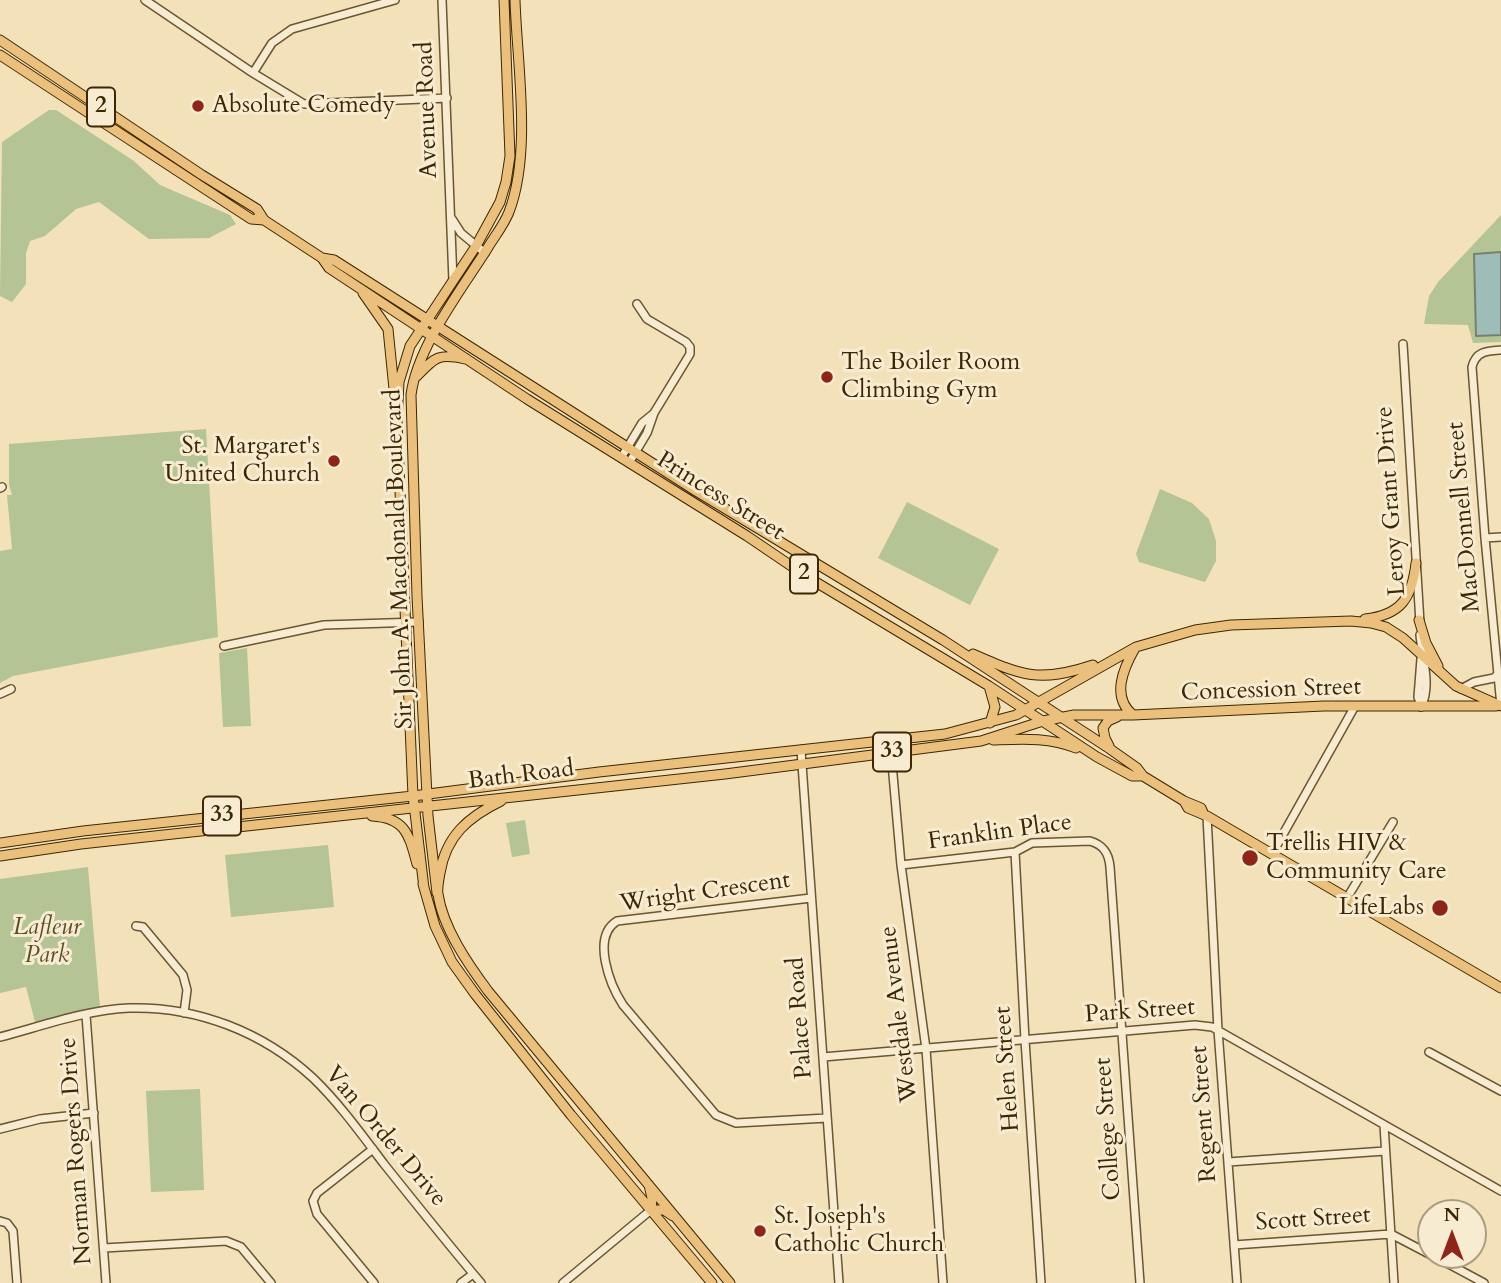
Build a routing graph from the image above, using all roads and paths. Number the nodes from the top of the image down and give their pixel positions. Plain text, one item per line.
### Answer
1 (145, 0) edge
2 (395, 0) edge
3 (442, 0) edge
4 (504, 0) edge
5 (515, 0) edge
6 (0, 40) edge
7 (0, 55) edge
8 (253, 73) junction
9 (447, 98) junction
10 (202, 175) junction
11 (196, 184) junction
12 (452, 219) junction
13 (264, 220) junction
14 (476, 246) junction
15 (485, 253) junction
16 (322, 258) junction
17 (453, 282) junction
18 (357, 286) junction
19 (637, 304) dead end
20 (424, 323) junction
21 (439, 326) junction
22 (433, 335) junction
23 (1402, 344) dead end
24 (1501, 349) edge
25 (471, 360) junction
26 (413, 379) junction
27 (397, 421) junction
28 (632, 450) junction
29 (625, 460) junction
30 (1501, 537) edge
31 (1485, 538) junction
32 (1416, 563) junction
33 (1419, 620) junction
34 (1351, 621) junction
35 (407, 622) junction
36 (419, 622) junction
37 (943, 640) junction
38 (225, 646) dead end
39 (1136, 647) junction
40 (1422, 655) junction
41 (1111, 660) junction
42 (1497, 675) junction
43 (1447, 679) junction
44 (989, 686) junction
45 (11, 689) dead end
46 (1461, 689) junction
47 (0, 694) edge
48 (1040, 702) junction
49 (1355, 706) junction
50 (1501, 706) edge
51 (1421, 707) junction
52 (1025, 710) junction
53 (1127, 715) junction
54 (1063, 717) junction
55 (1043, 721) junction
56 (990, 723) junction
57 (890, 741) junction
58 (981, 741) junction
59 (1110, 749) junction
60 (801, 750) junction
61 (891, 752) junction
62 (1097, 757) junction
63 (802, 764) junction
64 (1143, 776) junction
65 (427, 794) junction
66 (413, 796) junction
67 (509, 797) junction
68 (428, 807) junction
69 (414, 808) junction
70 (342, 815) junction
71 (1206, 815) junction
72 (1393, 822) dead end
73 (0, 843) edge
74 (1103, 847) joint
75 (1015, 852) junction
76 (1272, 854) junction
77 (0, 856) edge
78 (901, 866) junction
79 (424, 888) junction
80 (437, 893) junction
81 (811, 898) junction
82 (1347, 898) junction
83 (136, 926) dead end
84 (1501, 988) edge
85 (184, 1013) junction
86 (86, 1015) junction
87 (1219, 1030) junction
88 (1122, 1032) junction
89 (0, 1037) edge
90 (1025, 1040) junction
91 (926, 1049) junction
92 (1429, 1052) dead end
93 (823, 1058) junction
94 (1501, 1091) edge
95 (94, 1113) junction
96 (827, 1118) junction
97 (1384, 1125) junction
98 (0, 1129) edge
99 (373, 1149) junction
100 (1385, 1151) junction
101 (1228, 1162) junction
102 (649, 1183) junction
103 (1501, 1191) edge
104 (651, 1210) junction
105 (0, 1221) edge
106 (680, 1221) junction
107 (1391, 1234) junction
108 (1234, 1245) junction
109 (104, 1248) junction
110 (1417, 1248) edge
111 (1454, 1269) edge
112 (473, 1273) junction
113 (1472, 1280) edge
114 (17, 1283) edge
115 (106, 1283) edge
116 (271, 1283) edge
117 (374, 1283) edge
118 (461, 1283) edge
119 (481, 1283) edge
120 (563, 1283) edge
121 (712, 1283) edge
122 (730, 1283) edge
123 (839, 1283) edge
124 (943, 1283) edge
125 (1041, 1283) edge
126 (1140, 1283) edge
127 (1237, 1283) edge
128 (1394, 1283) edge
129 (1484, 1283) edge

1 - 8 street
2 - 8 street
3 - 9 street, Avenue Road
4 - 14 main road, Sir John A. Macdonald Boulevard
5 - 15 main road, Sir John A. Macdonald Boulevard
6 - 10 main road, Princess Street / 2
7 - 11 main road, Princess Street / 2
8 - 9 street
9 - 12 street, Avenue Road
10 - 11 main road
10 - 13 main road, Princess Street / 2
11 - 13 main road, Princess Street / 2
12 - 14 street
12 - 17 street, Avenue Road
13 - 16 main road, Princess Street / 2
14 - 15 street
14 - 17 main road, Sir John A. Macdonald Boulevard
15 - 21 main road, Sir John A. Macdonald Boulevard
16 - 18 main road, Princess Street / 2
16 - 20 main road, Princess Street / 2
17 - 20 main road, Sir John A. Macdonald Boulevard
18 - 20 main road, Princess Street / 2
18 - 27 main road
19 - 28 street
20 - 21 main road, Princess Street / 2
20 - 22 main road, Princess Street / 2
20 - 27 main road, Sir John A. Macdonald Boulevard
21 - 22 main road, Sir John A. Macdonald Boulevard
21 - 28 main road, Princess Street / 2
22 - 25 main road, Princess Street / 2
22 - 26 main road, Sir John A. Macdonald Boulevard
23 - 32 street, Leroy Grant Drive
24 - 31 street, MacDonnell Street
25 - 26 main road
25 - 29 main road, Princess Street / 2
26 - 36 main road, Sir John A. Macdonald Boulevard
27 - 35 main road, Sir John A. Macdonald Boulevard
28 - 29 street
28 - 37 main road, Princess Street / 2
29 - 44 main road, Princess Street / 2
30 - 31 street
31 - 42 street, MacDonnell Street
32 - 33 street, Leroy Grant Drive
32 - 34 main road
33 - 40 street, Leroy Grant Drive
33 - 43 main road
34 - 39 main road
34 - 40 main road
35 - 36 street
35 - 38 street
35 - 66 main road, Sir John A. Macdonald Boulevard
36 - 65 main road, Sir John A. Macdonald Boulevard
37 - 41 main road
37 - 48 main road, Princess Street / 2
39 - 41 main road
39 - 53 main road
40 - 43 main road
40 - 51 street, Leroy Grant Drive
41 - 48 main road
42 - 46 street
42 - 50 street, MacDonnell Street
43 - 46 main road
44 - 52 main road, Princess Street / 2
44 - 56 main road
45 - 47 street
46 - 50 main road
48 - 52 main road, Bath Road / 33
48 - 54 main road, Princess Street / 2
49 - 51 main road, Concession Street
49 - 53 main road, Concession Street
49 - 76 street
50 - 51 main road, Concession Street
52 - 55 main road, Princess Street / 2
52 - 56 main road, Bath Road / 33
53 - 54 main road, Concession Street
53 - 59 main road
54 - 55 main road, Concession Street / 33
54 - 59 main road, Princess Street / 2
55 - 58 main road, Bath Road / 33
55 - 62 main road, Princess Street / 2
56 - 57 main road, Bath Road / 33
57 - 60 main road, Bath Road / 33
57 - 61 street, Westdale Avenue
58 - 61 main road, Bath Road / 33
58 - 62 main road
59 - 64 main road, Princess Street / 2
60 - 63 street, Palace Road
60 - 65 main road, Bath Road / 33
61 - 63 main road, Bath Road / 33
61 - 78 street, Westdale Avenue
62 - 64 main road, Princess Street / 2
63 - 67 main road, Bath Road / 33
63 - 81 street, Palace Road
64 - 71 main road, Princess Street / 2
65 - 66 main road, Bath Road / 33
65 - 68 main road, Sir John A. Macdonald Boulevard
66 - 69 main road, Sir John A. Macdonald Boulevard
66 - 73 main road, Bath Road / 33
67 - 68 main road, Bath Road / 33
67 - 80 main road
68 - 69 main road, Bath Road / 33
68 - 80 main road, Sir John A. Macdonald Boulevard
69 - 70 main road, Bath Road / 33
69 - 79 main road, Sir John A. Macdonald Boulevard
70 - 77 main road, Bath Road / 33
70 - 79 main road
71 - 76 main road, Princess Street / 2
71 - 87 street, Regent Street
72 - 82 street
74 - 75 street, Franklin Place
74 - 88 street, College Street
75 - 78 street, Franklin Place
75 - 90 street, Helen Street
76 - 82 main road, Princess Street / 2
78 - 91 street, Westdale Avenue
79 - 104 main road
80 - 102 main road, Sir John A. Macdonald Boulevard
81 - 93 street, Palace Road
81 - 96 street, Wright Crescent
82 - 84 main road, Princess Street / 2
83 - 85 street
85 - 86 street, Van Order Drive
85 - 99 street, Van Order Drive
86 - 89 street, Van Order Drive
86 - 95 street, Norman Rogers Drive
87 - 88 street, Park Street
87 - 97 street, Park Street
87 - 101 street, Regent Street
88 - 90 street, Park Street
88 - 126 street, College Street
90 - 91 street, Park Street
90 - 125 street, Helen Street
91 - 93 street, Park Street
91 - 124 street, Westdale Avenue
92 - 94 street
93 - 96 street, Palace Road
95 - 98 street
95 - 109 street, Norman Rogers Drive
96 - 123 street, Palace Road
97 - 100 street
97 - 103 street, Park Street
99 - 112 street, Van Order Drive
99 - 117 street
100 - 101 street
100 - 107 street
101 - 108 street, Regent Street
102 - 104 main road
102 - 106 main road, Sir John A. Macdonald Boulevard
104 - 106 main road
104 - 120 street
104 - 121 main road
105 - 114 street
106 - 122 main road, Sir John A. Macdonald Boulevard
107 - 108 street, Scott Street
107 - 110 street, Scott Street
107 - 128 street
108 - 127 street, Regent Street
109 - 115 street, Norman Rogers Drive
109 - 116 street
111 - 113 street, Scott Street
112 - 118 street
112 - 119 street, Van Order Drive
113 - 129 street, Scott Street

